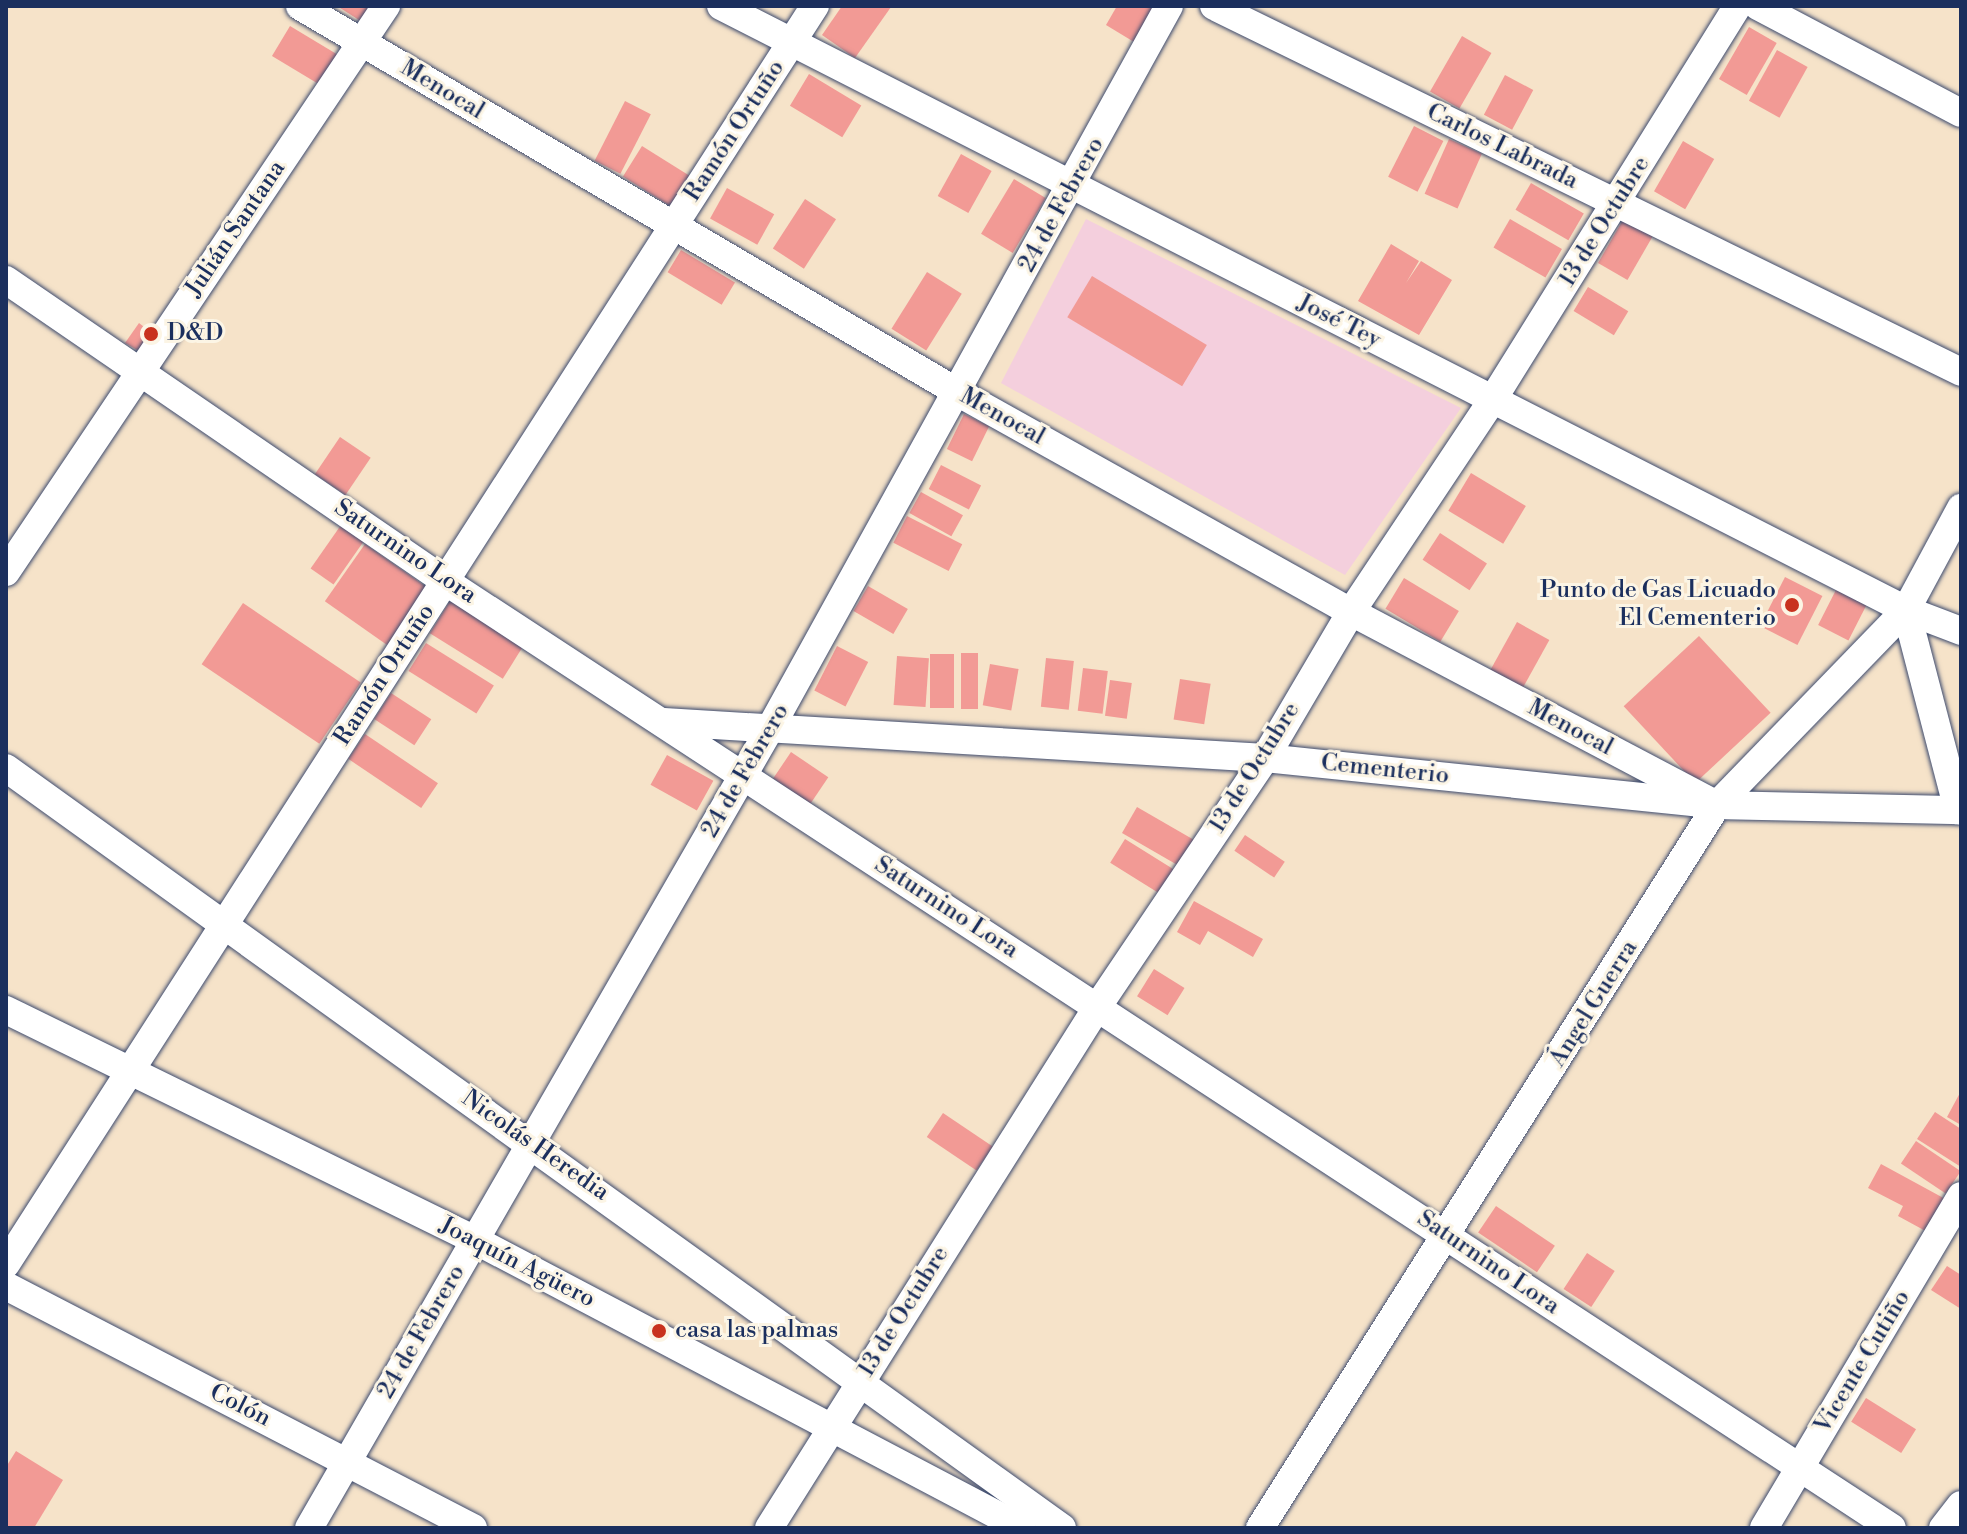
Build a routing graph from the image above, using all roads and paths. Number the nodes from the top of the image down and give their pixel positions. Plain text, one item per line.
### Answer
1 (300, 6) edge
2 (386, 6) edge
3 (721, 6) edge
4 (815, 6) edge
5 (1169, 6) edge
6 (1214, 6) edge
7 (1738, 6) edge
8 (1758, 6) edge
9 (362, 42) junction
10 (790, 45) junction
11 (1961, 113) edge
12 (1072, 187) junction
13 (1617, 203) junction
14 (673, 228) junction
15 (6, 280) edge
16 (142, 370) junction
17 (1961, 372) edge
18 (959, 393) junction
19 (1493, 399) junction
20 (1961, 508) edge
21 (6, 572) edge
22 (445, 581) junction
23 (1906, 610) junction
24 (1351, 612) junction
25 (1961, 631) edge
26 (664, 722) junction
27 (772, 725) junction
28 (1265, 758) junction
29 (6, 768) edge
30 (742, 777) junction
31 (1717, 805) junction
32 (1959, 810) edge
33 (223, 927) junction
34 (1098, 1006) junction
35 (6, 1010) edge
36 (130, 1071) junction
37 (531, 1143) junction
38 (1961, 1196) edge
39 (1448, 1236) junction
40 (475, 1240) junction
41 (6, 1264) edge
42 (6, 1286) edge
43 (861, 1379) junction
44 (832, 1429) junction
45 (348, 1461) junction
46 (1799, 1470) junction
47 (1961, 1505) edge
48 (309, 1528) edge
49 (473, 1528) edge
50 (769, 1528) edge
51 (1022, 1528) edge
52 (1062, 1528) edge
53 (1260, 1528) edge
54 (1764, 1528) edge
55 (1892, 1528) edge
56 (1943, 1528) edge

1 - 9 street, Menocal
2 - 9 street, Julián Santana
3 - 10 street, José Tey
4 - 10 street, Ramón Ortuño
5 - 12 street, 24 de Febrero
6 - 13 street, Carlos Labrada
7 - 13 street, 13 de Octubre
8 - 11 street
9 - 14 street, Menocal
9 - 16 street, Julián Santana
10 - 12 street, José Tey
10 - 14 street, Ramón Ortuño
12 - 18 street, 24 de Febrero
12 - 19 street, José Tey
13 - 17 street, Carlos Labrada
13 - 19 street, 13 de Octubre
14 - 18 street, Menocal
14 - 22 street, Ramón Ortuño
15 - 16 street, Saturnino Lora
16 - 21 street, Julián Santana
16 - 22 street, Saturnino Lora
18 - 24 street, Menocal
18 - 27 street, 24 de Febrero
19 - 23 street, José Tey
19 - 24 street, 13 de Octubre
20 - 23 street, Ángel Guerra
22 - 26 street, Saturnino Lora
22 - 33 street, Ramón Ortuño
23 - 25 street, José Tey
23 - 31 street, Ángel Guerra
23 - 32 street
24 - 28 street, 13 de Octubre
24 - 31 street, Menocal
26 - 27 street, Cementerio
26 - 30 street, Saturnino Lora
27 - 28 street, Cementerio
27 - 30 street, 24 de Febrero
28 - 31 street, Cementerio
28 - 34 street, 13 de Octubre
29 - 33 street, Nicolás Heredia
30 - 34 street, Saturnino Lora
30 - 37 street, 24 de Febrero
31 - 32 street, Cementerio
31 - 39 street, Ángel Guerra
33 - 36 street, Ramón Ortuño
33 - 37 street, Nicolás Heredia
34 - 39 street, Saturnino Lora
34 - 43 street, 13 de Octubre
35 - 36 street, Joaquín Agüero
36 - 40 street, Joaquín Agüero
36 - 41 street, Ramón Ortuño
37 - 40 street, 24 de Febrero
37 - 43 street, Nicolás Heredia
38 - 46 street, Vicente Cutiño
39 - 46 street, Saturnino Lora
39 - 53 street, Ángel Guerra
40 - 44 street, Joaquín Agüero
40 - 45 street, 24 de Febrero
42 - 45 street, Colón
43 - 44 street, 13 de Octubre
43 - 52 street, Nicolás Heredia
44 - 50 street, 13 de Octubre
44 - 51 street, Joaquín Agüero
45 - 48 street, 24 de Febrero
45 - 49 street, Colón
46 - 54 street, Vicente Cutiño
46 - 55 street, Saturnino Lora
47 - 56 street

